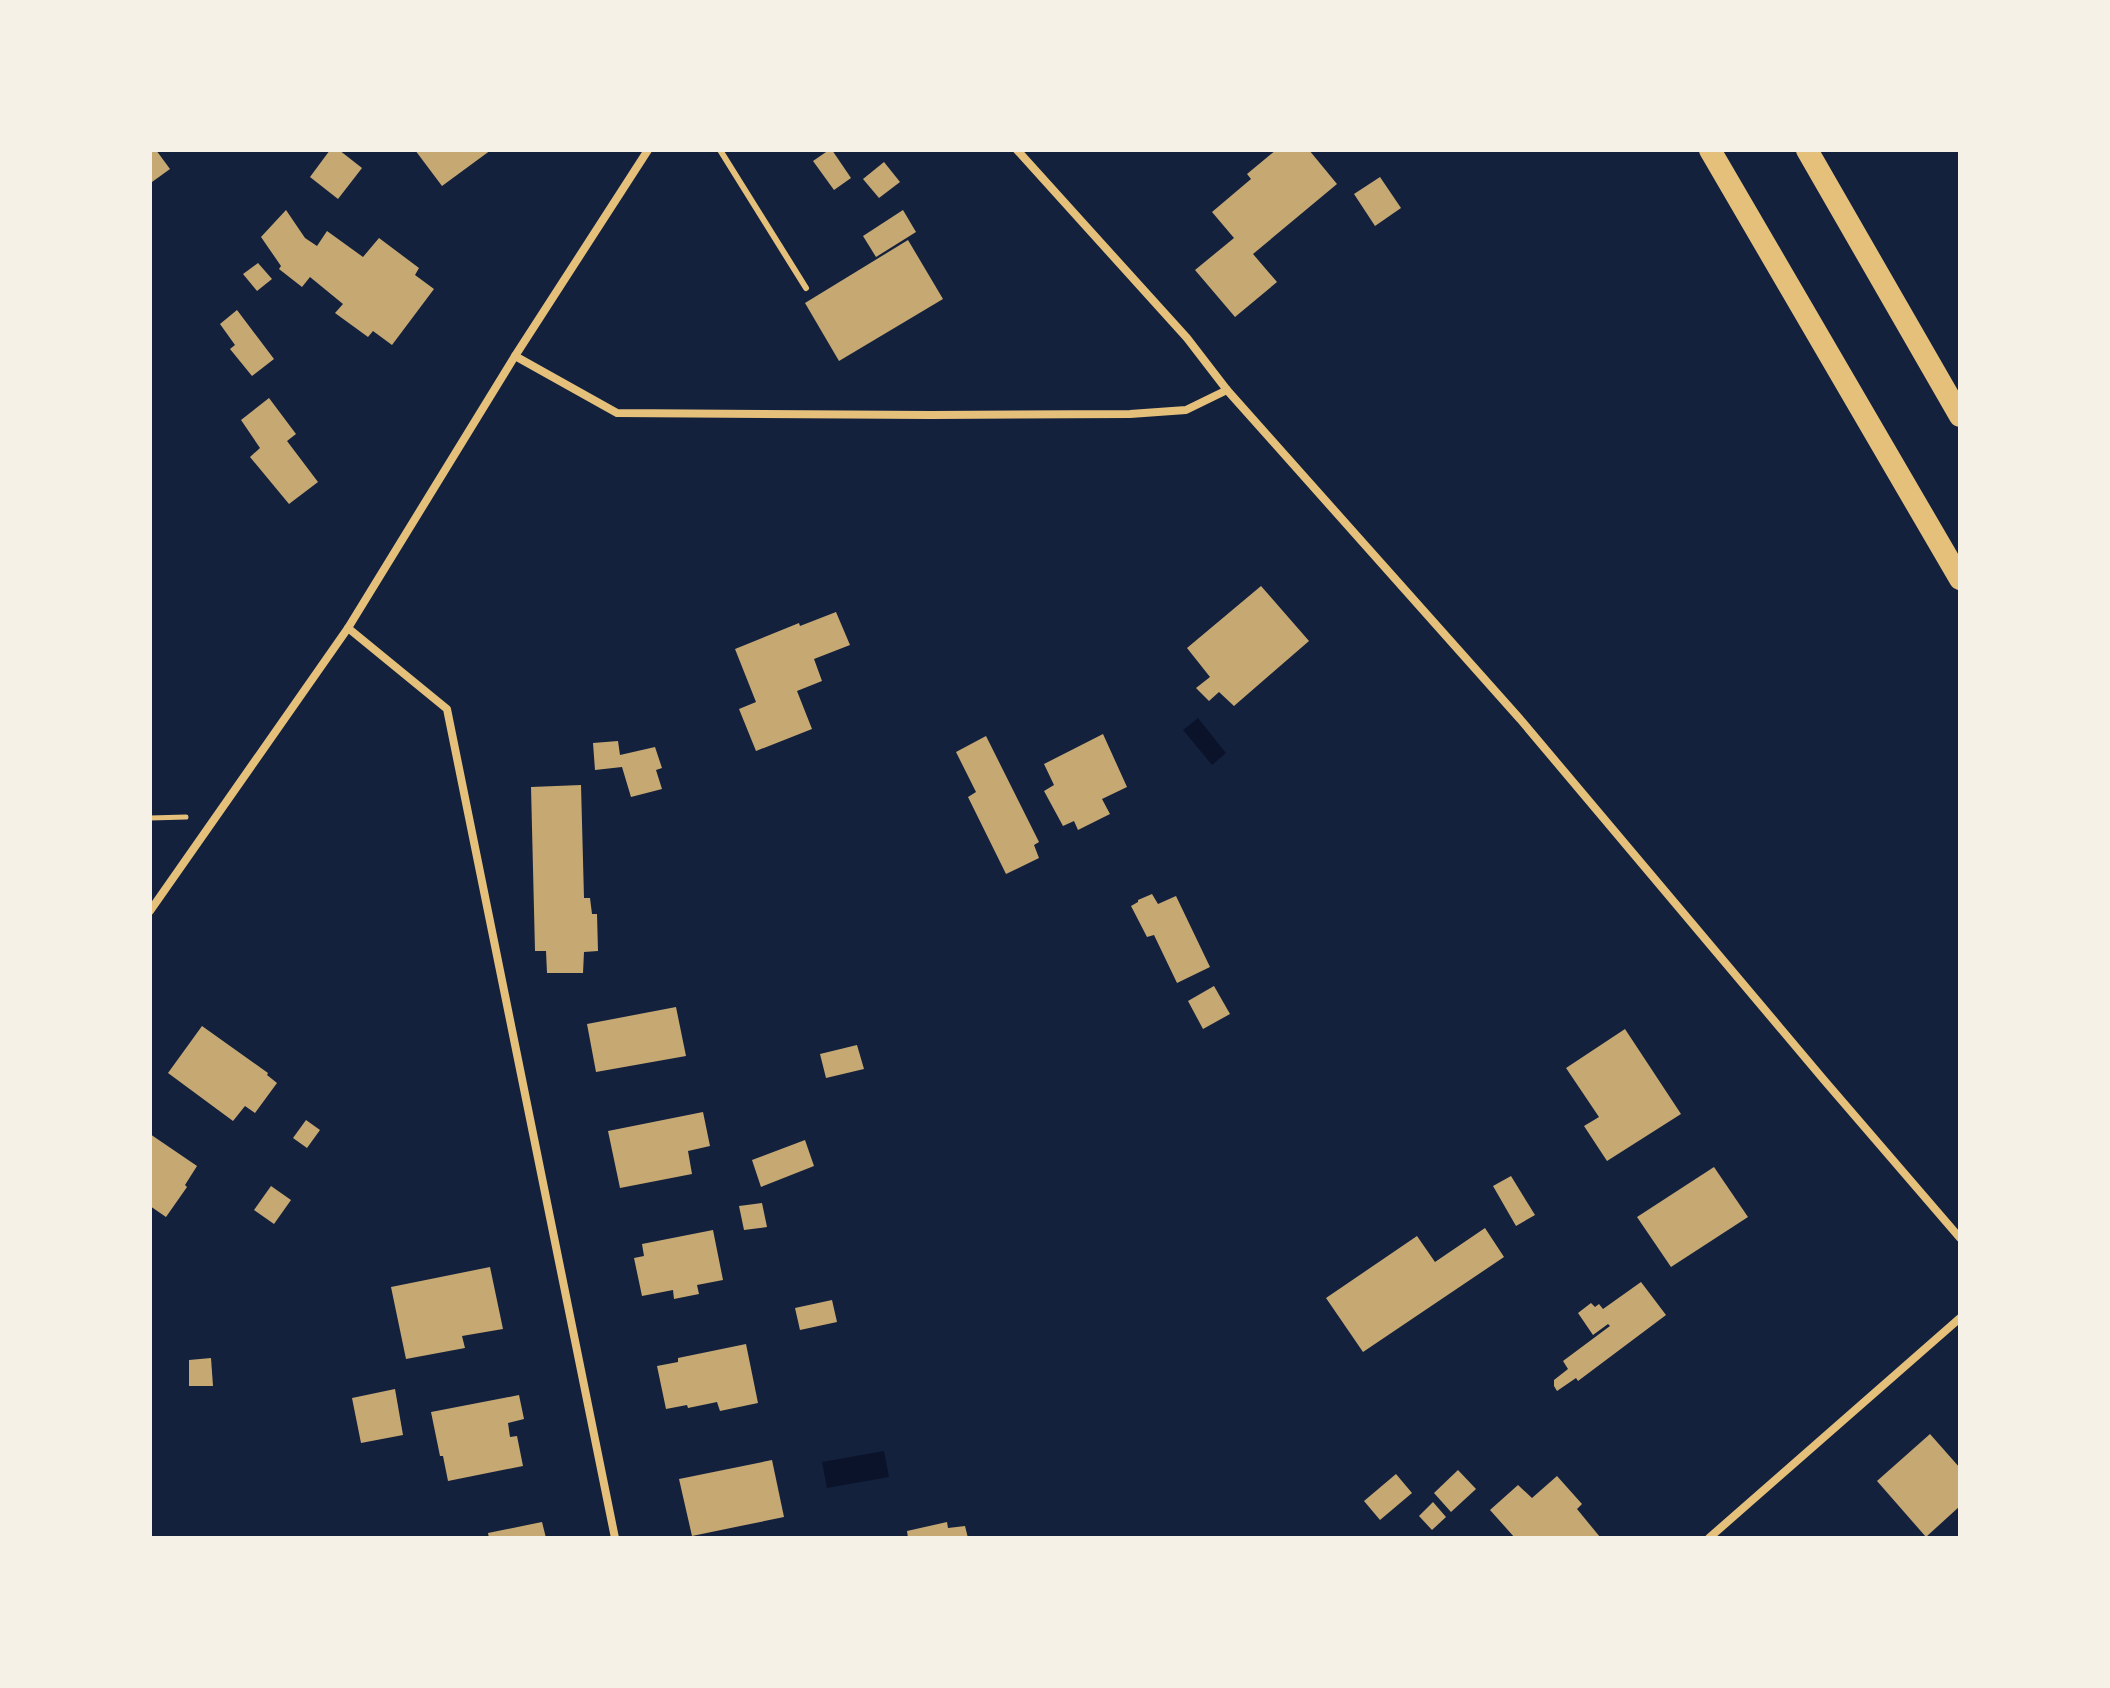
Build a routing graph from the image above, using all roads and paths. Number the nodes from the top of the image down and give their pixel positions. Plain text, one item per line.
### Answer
1 (648, 150) edge
2 (720, 150) edge
3 (1017, 150) edge
4 (1710, 150) edge
5 (1807, 150) edge
6 (806, 288) dead end
7 (515, 356) junction
8 (1227, 390) junction
9 (1960, 416) edge
10 (1960, 579) edge
11 (348, 628) junction
12 (150, 911) edge
13 (1960, 1238) edge
14 (1960, 1318) edge
15 (615, 1538) edge
16 (1709, 1538) edge

1 - 7 street
2 - 6 lane
3 - 8 street
4 - 10 highway
5 - 9 highway
7 - 8 street
7 - 11 street
8 - 13 street
11 - 12 street
11 - 15 street
14 - 16 street

